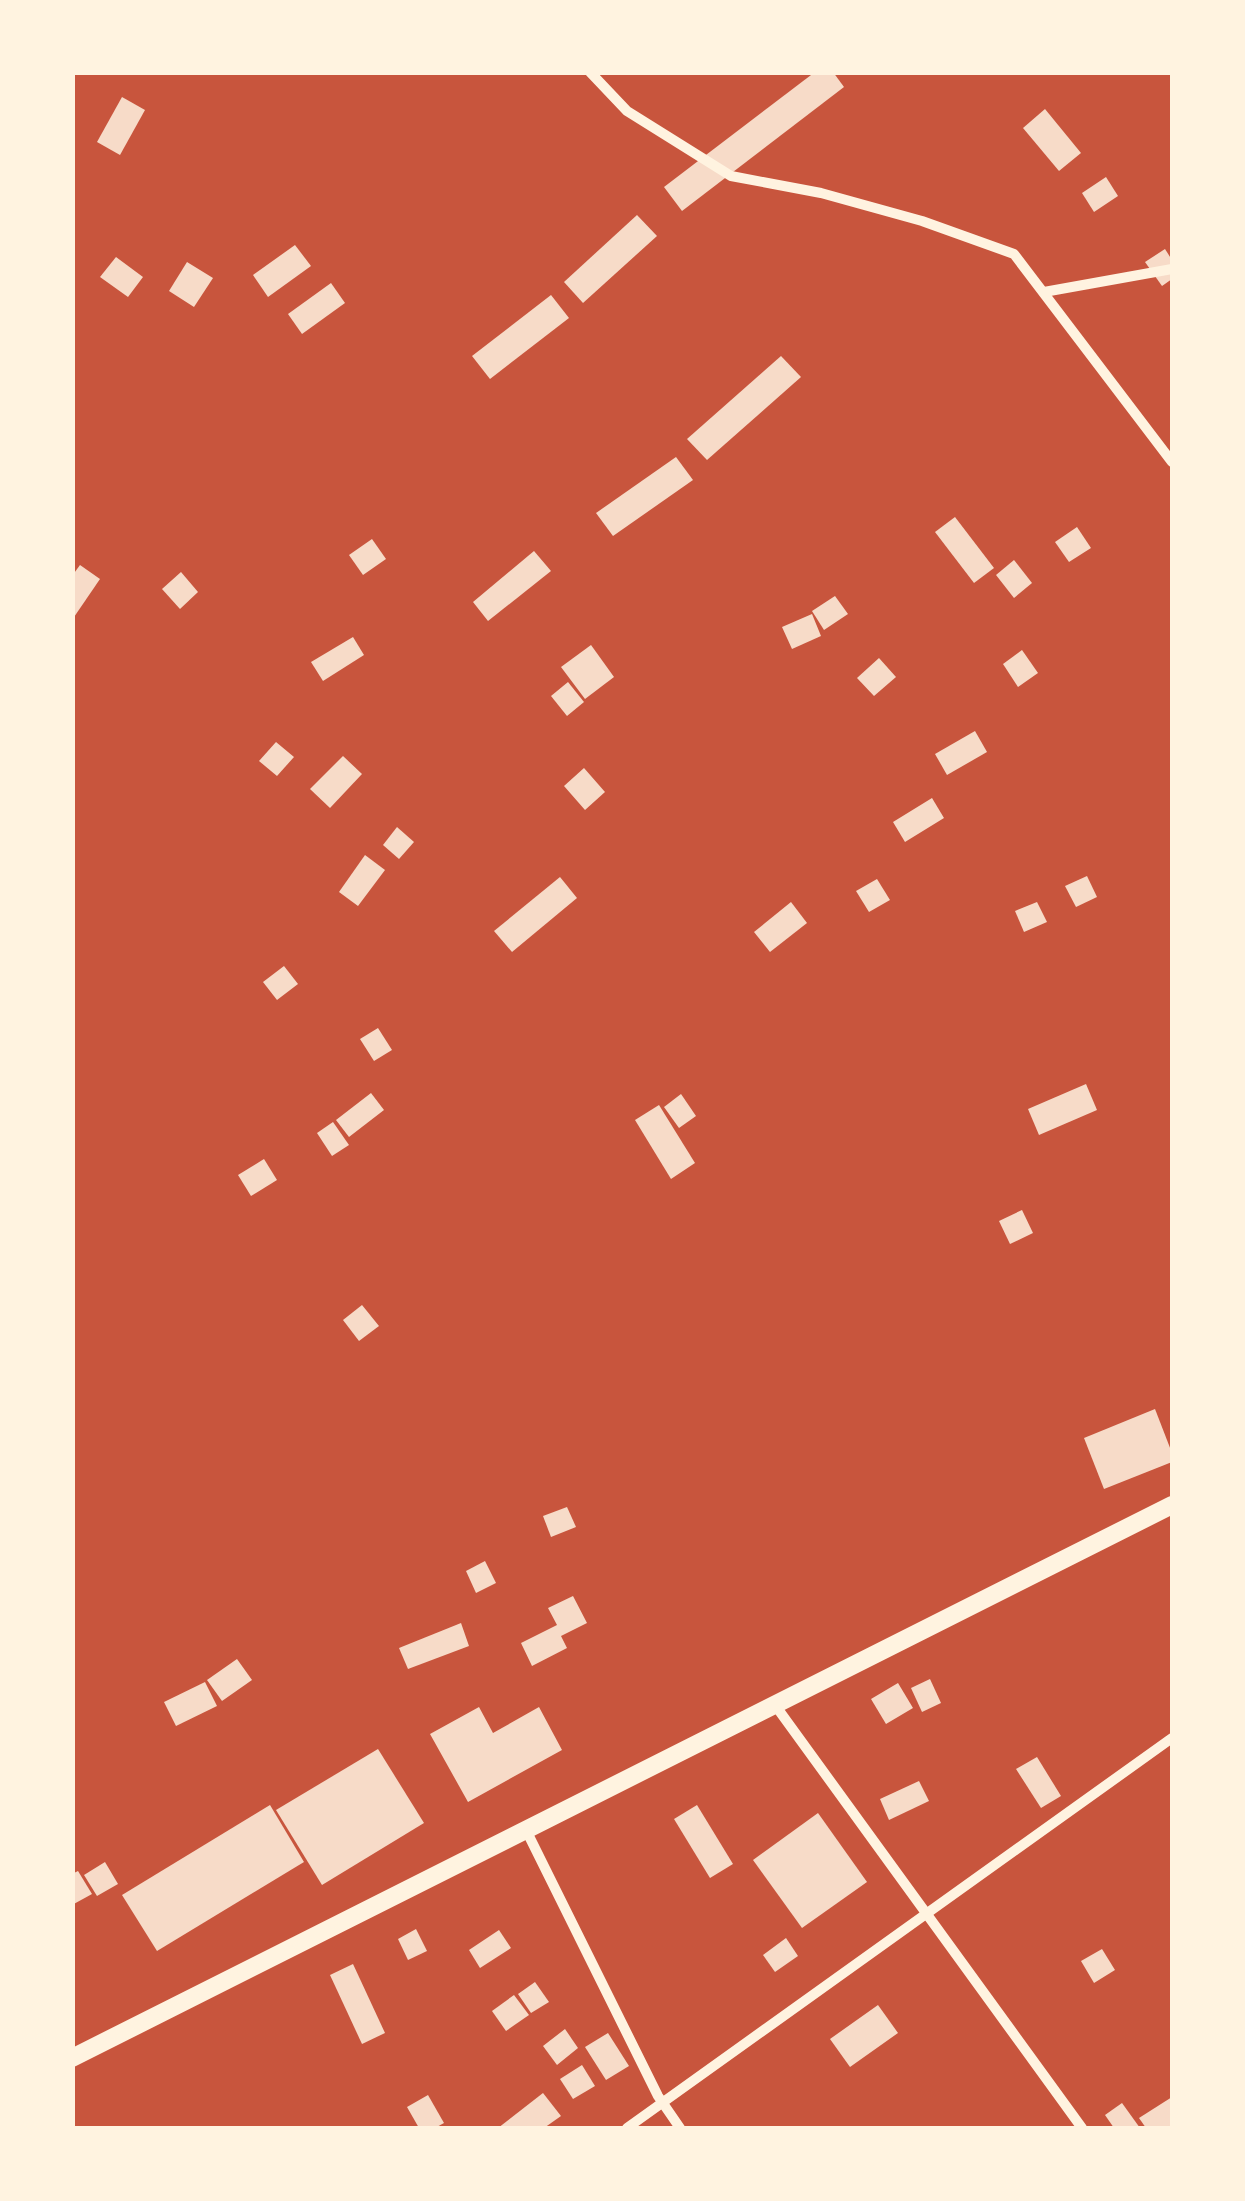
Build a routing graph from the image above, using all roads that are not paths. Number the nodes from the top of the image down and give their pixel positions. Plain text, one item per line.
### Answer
1 (590, 72) edge
2 (1172, 269) edge
3 (1044, 292) junction
4 (1172, 462) edge
5 (1172, 1505) edge
6 (775, 1705) junction
7 (1172, 1738) edge
8 (526, 1830) junction
9 (927, 1915) junction
10 (72, 2058) edge
11 (664, 2105) junction
12 (627, 2128) edge
13 (680, 2128) edge
14 (1082, 2128) edge

1 - 3 street
2 - 3 street
3 - 4 street
5 - 6 street
6 - 8 street
6 - 9 street
7 - 9 street
8 - 10 street
8 - 11 street
9 - 11 street
9 - 14 street
11 - 12 street
11 - 13 street

